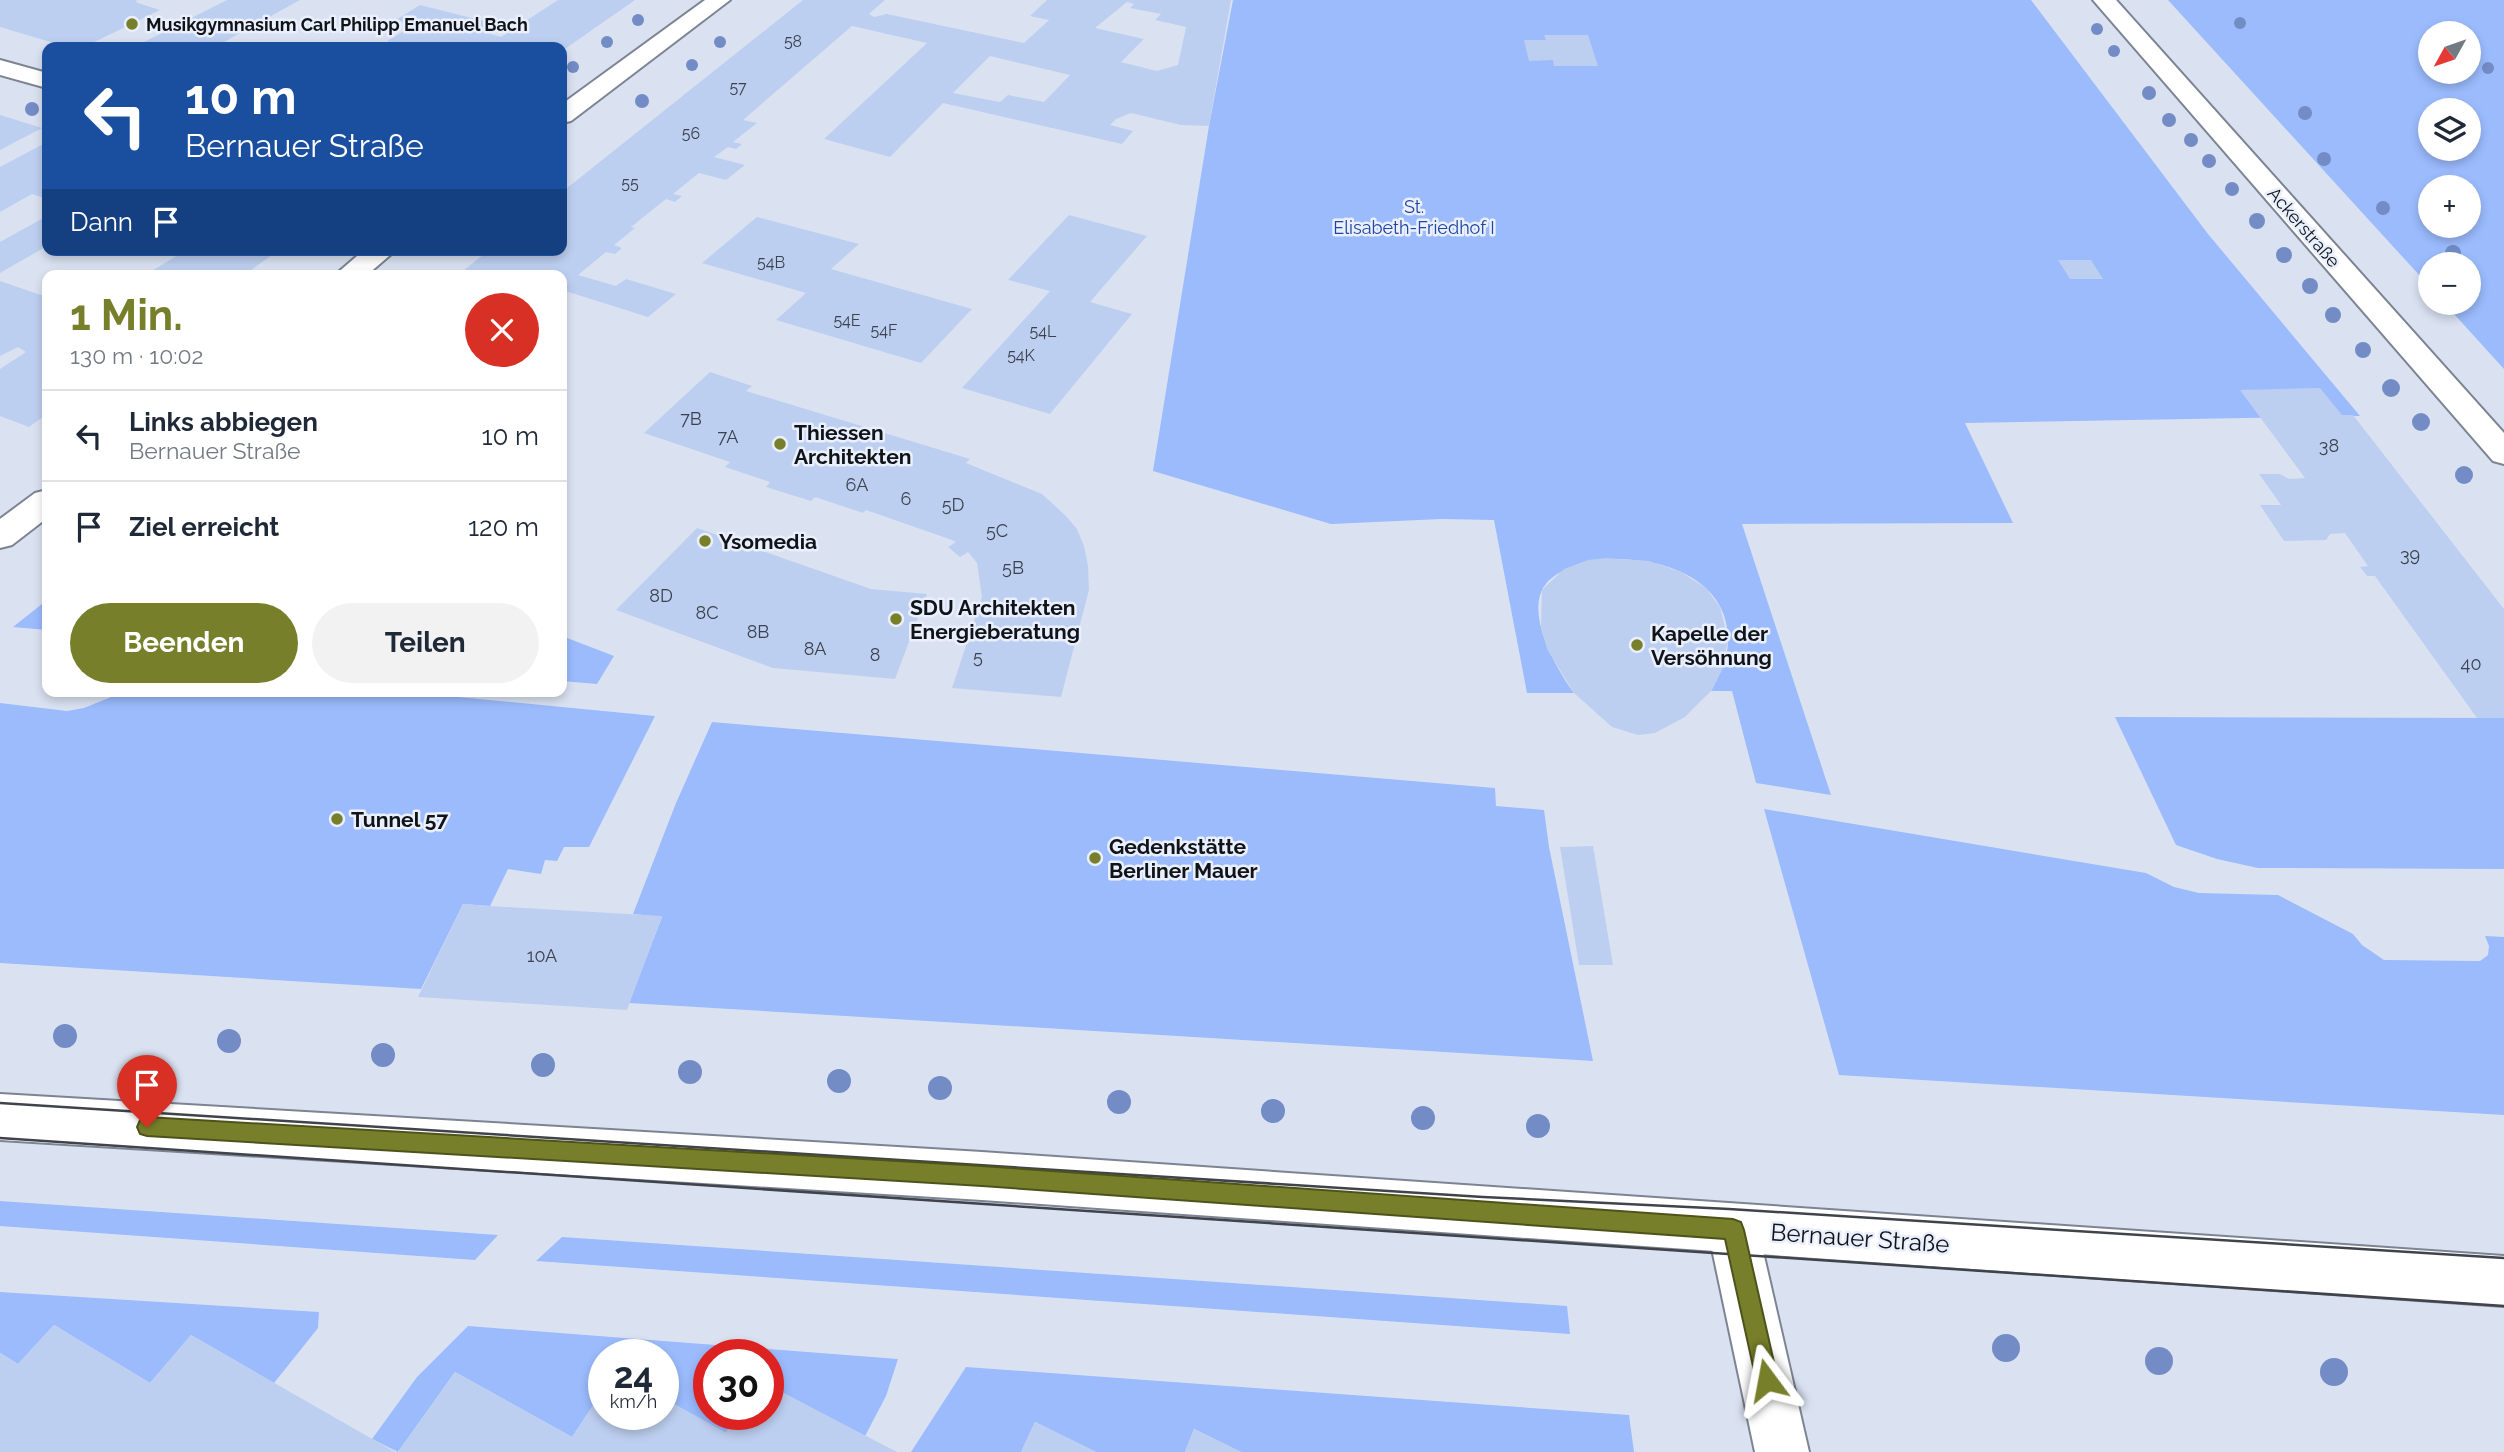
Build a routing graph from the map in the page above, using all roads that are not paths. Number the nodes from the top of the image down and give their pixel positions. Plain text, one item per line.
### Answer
1 (719, 0) edge
2 (2104, 0) edge
3 (0, 67) edge
4 (42, 80) edge
5 (567, 112) edge
6 (374, 256) edge
7 (356, 270) edge
8 (2504, 453) edge
9 (42, 505) edge
10 (0, 536) edge
11 (0, 1117) edge
12 (1733, 1230) junction
13 (2504, 1281) edge
14 (1782, 1452) edge

1 - 5 street
2 - 8 street, Ackerstraße
3 - 4 street
6 - 7 street
9 - 10 street
11 - 12 street, Bernauer Straße
12 - 13 street, Bernauer Straße
12 - 14 street

